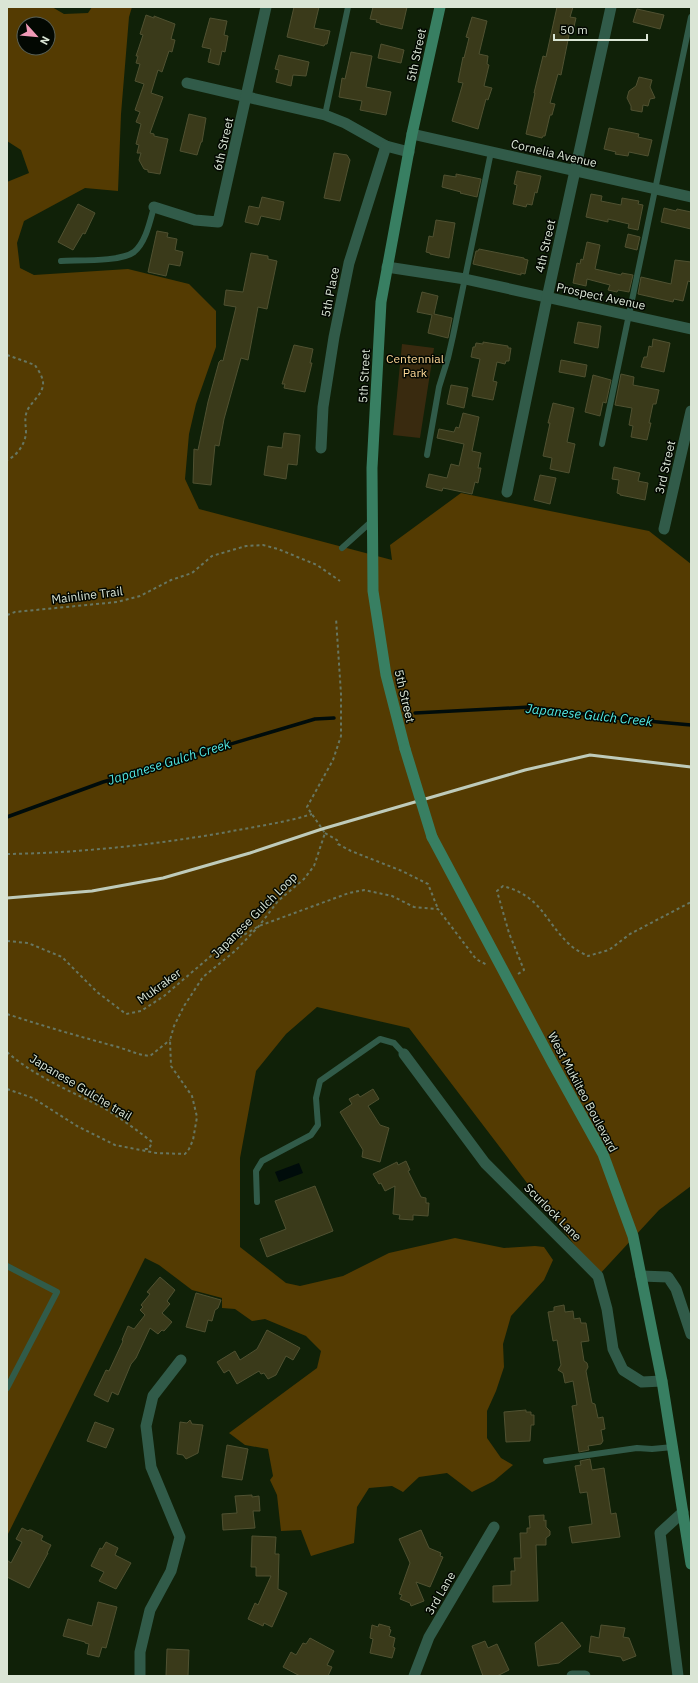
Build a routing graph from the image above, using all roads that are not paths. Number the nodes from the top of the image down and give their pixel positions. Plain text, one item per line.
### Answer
1 (266, 7) edge
2 (348, 7) edge
3 (440, 7) edge
4 (611, 7) edge
5 (691, 17) edge
6 (187, 83) dead end
7 (247, 97) junction
8 (325, 115) junction
9 (412, 134) junction
10 (386, 146) junction
11 (409, 152) junction
12 (491, 152) junction
13 (575, 171) junction
14 (655, 189) junction
15 (691, 197) edge
16 (154, 207) joint
17 (61, 261) dead end
18 (387, 267) junction
19 (465, 280) junction
20 (547, 298) junction
21 (628, 315) junction
22 (691, 329) edge
23 (691, 411) edge
24 (602, 444) dead end
25 (321, 448) dead end
26 (427, 455) dead end
27 (507, 492) dead end
28 (372, 521) junction
29 (664, 529) dead end
30 (342, 548) dead end
31 (405, 749) joint
32 (404, 1054) joint
33 (257, 1202) dead end
34 (7, 1266) edge
35 (641, 1276) junction
36 (691, 1334) edge
37 (181, 1360) dead end
38 (662, 1381) junction
39 (7, 1388) edge
40 (673, 1447) junction
41 (546, 1461) dead end
42 (683, 1512) junction
43 (494, 1527) dead end
44 (691, 1564) edge
45 (140, 1676) edge
46 (414, 1676) edge
47 (572, 1676) edge
48 (585, 1676) edge
49 (678, 1676) edge

1 - 7 street, 6th Street
2 - 8 lane
3 - 9 main road, 5th Street
4 - 13 street, 4th Street
5 - 14 lane
6 - 7 street
7 - 8 street
7 - 16 street, 6th Street
8 - 10 street
9 - 11 main road, 5th Street
9 - 12 street, Cornelia Avenue
10 - 11 street
10 - 25 street, 5th Place
11 - 18 main road, 5th Street
12 - 13 street, Cornelia Avenue
12 - 19 lane
13 - 14 street, Cornelia Avenue
13 - 20 street, 4th Street
14 - 15 street, Cornelia Avenue
14 - 21 lane
16 - 17 lane
18 - 19 street, Prospect Avenue
18 - 28 main road, 5th Street
19 - 20 street, Prospect Avenue
19 - 26 lane
20 - 21 street, Prospect Avenue
20 - 27 street, 4th Street
21 - 22 street, Prospect Avenue
21 - 24 lane
23 - 29 street, 3rd Street
28 - 30 lane
28 - 31 main road, 5th Street
31 - 35 main road, West Mukilteo Boulevard, bridge
32 - 33 lane
32 - 38 street, Scurlock Lane
34 - 39 lane
35 - 36 street
35 - 38 main road, West Mukilteo Boulevard
37 - 45 street
38 - 40 main road, West Mukilteo Boulevard
40 - 41 lane
40 - 42 main road, West Mukilteo Boulevard
42 - 44 main road, West Mukilteo Boulevard
42 - 49 street
43 - 46 street, 3rd Lane
47 - 48 street

